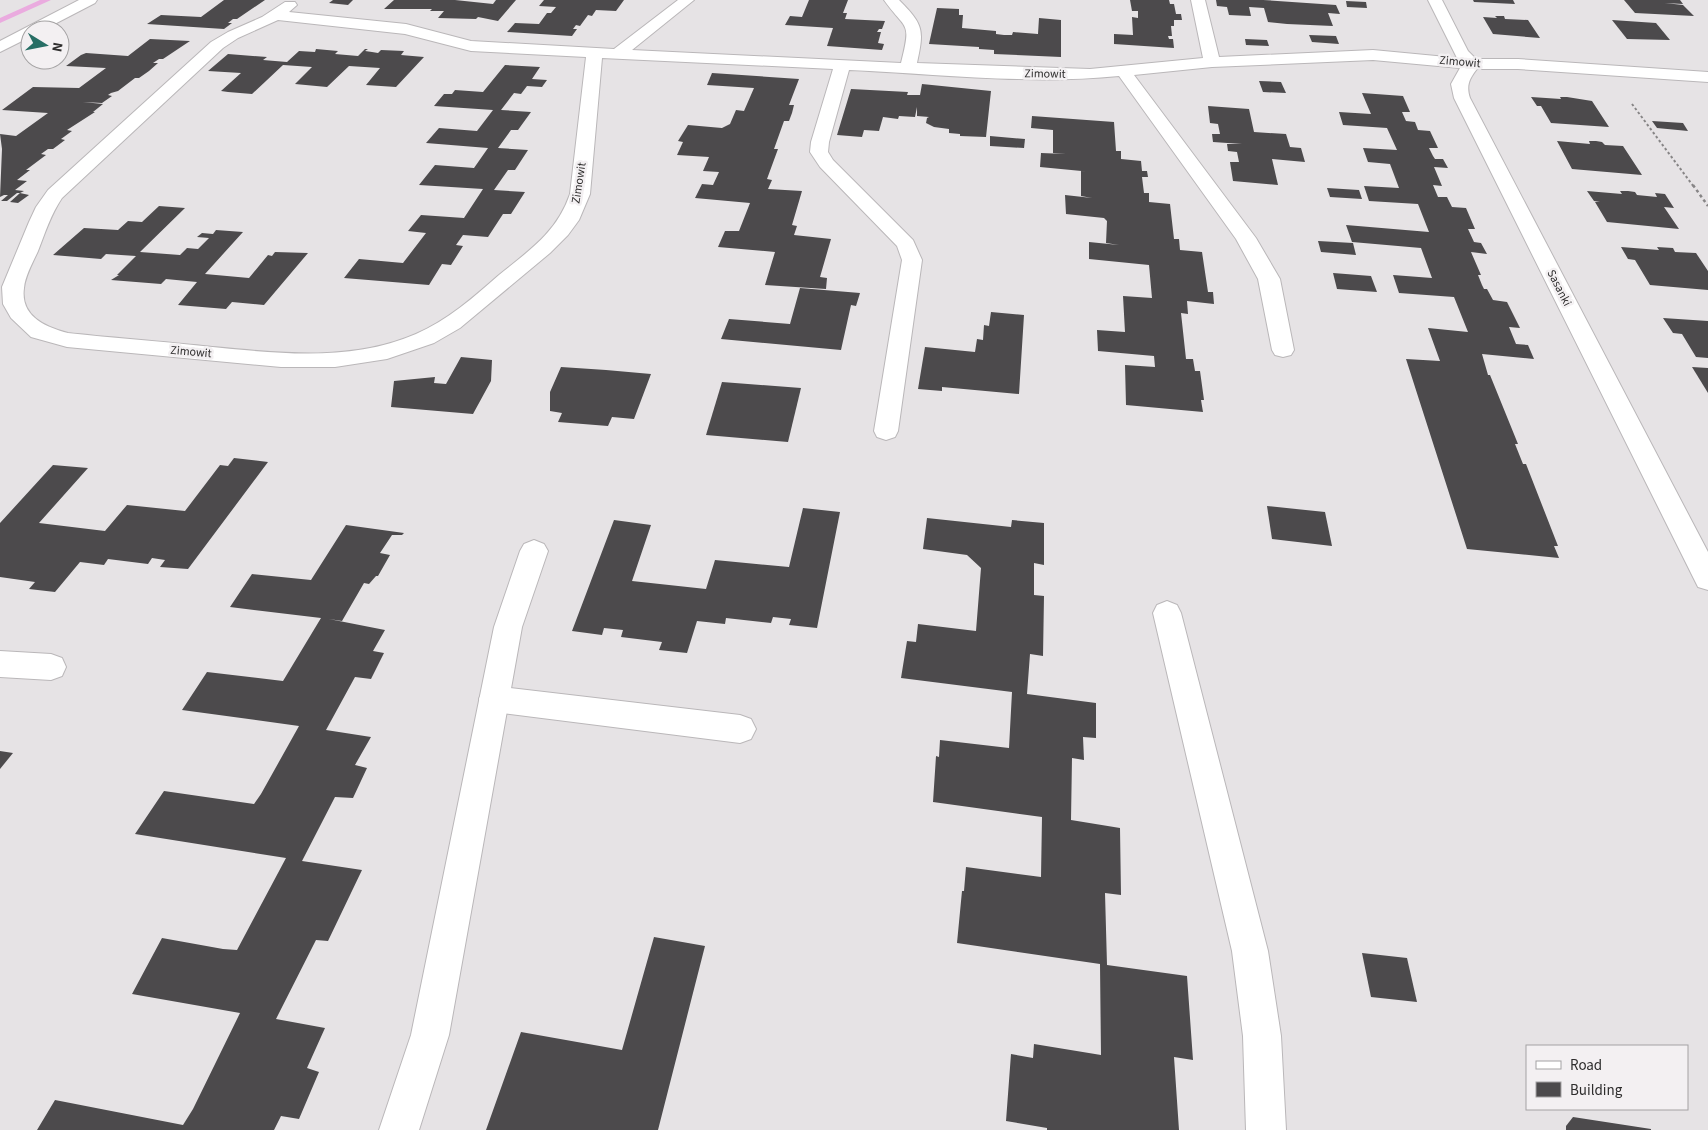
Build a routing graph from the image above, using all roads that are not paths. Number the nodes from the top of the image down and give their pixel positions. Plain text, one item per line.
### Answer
1 (90, 0) edge
2 (297, 0) edge
3 (687, 0) edge
4 (891, 0) edge
5 (1198, 0) edge
6 (1434, 0) edge
7 (275, 15) junction
8 (50, 20) edge
9 (20, 36) edge
10 (0, 47) edge
11 (594, 53) junction
12 (617, 54) junction
13 (1212, 62) junction
14 (1472, 64) junction
15 (842, 65) junction
16 (908, 68) junction
17 (1124, 72) junction
18 (1708, 76) edge
19 (1283, 350) dead end
20 (886, 431) dead end
21 (534, 551) dead end
22 (1708, 578) edge
23 (1167, 613) dead end
24 (0, 664) edge
25 (52, 667) dead end
26 (494, 699) junction
27 (740, 729) dead end
28 (399, 1130) edge
29 (1266, 1130) edge

1 - 8 street
2 - 7 street, Zimowit
3 - 12 street
4 - 16 street
5 - 13 street
6 - 14 street
7 - 11 street, Zimowit
7 - 11 street, Zimowit
9 - 10 street
11 - 12 street, Zimowit
12 - 15 street, Zimowit
13 - 14 street, Zimowit
13 - 17 street, Zimowit
14 - 18 street, Zimowit
14 - 22 street, Sasanki
15 - 16 street, Zimowit
15 - 20 street
16 - 17 street, Zimowit
17 - 19 street
21 - 26 street
23 - 29 street
24 - 25 street
26 - 27 street
26 - 28 street

